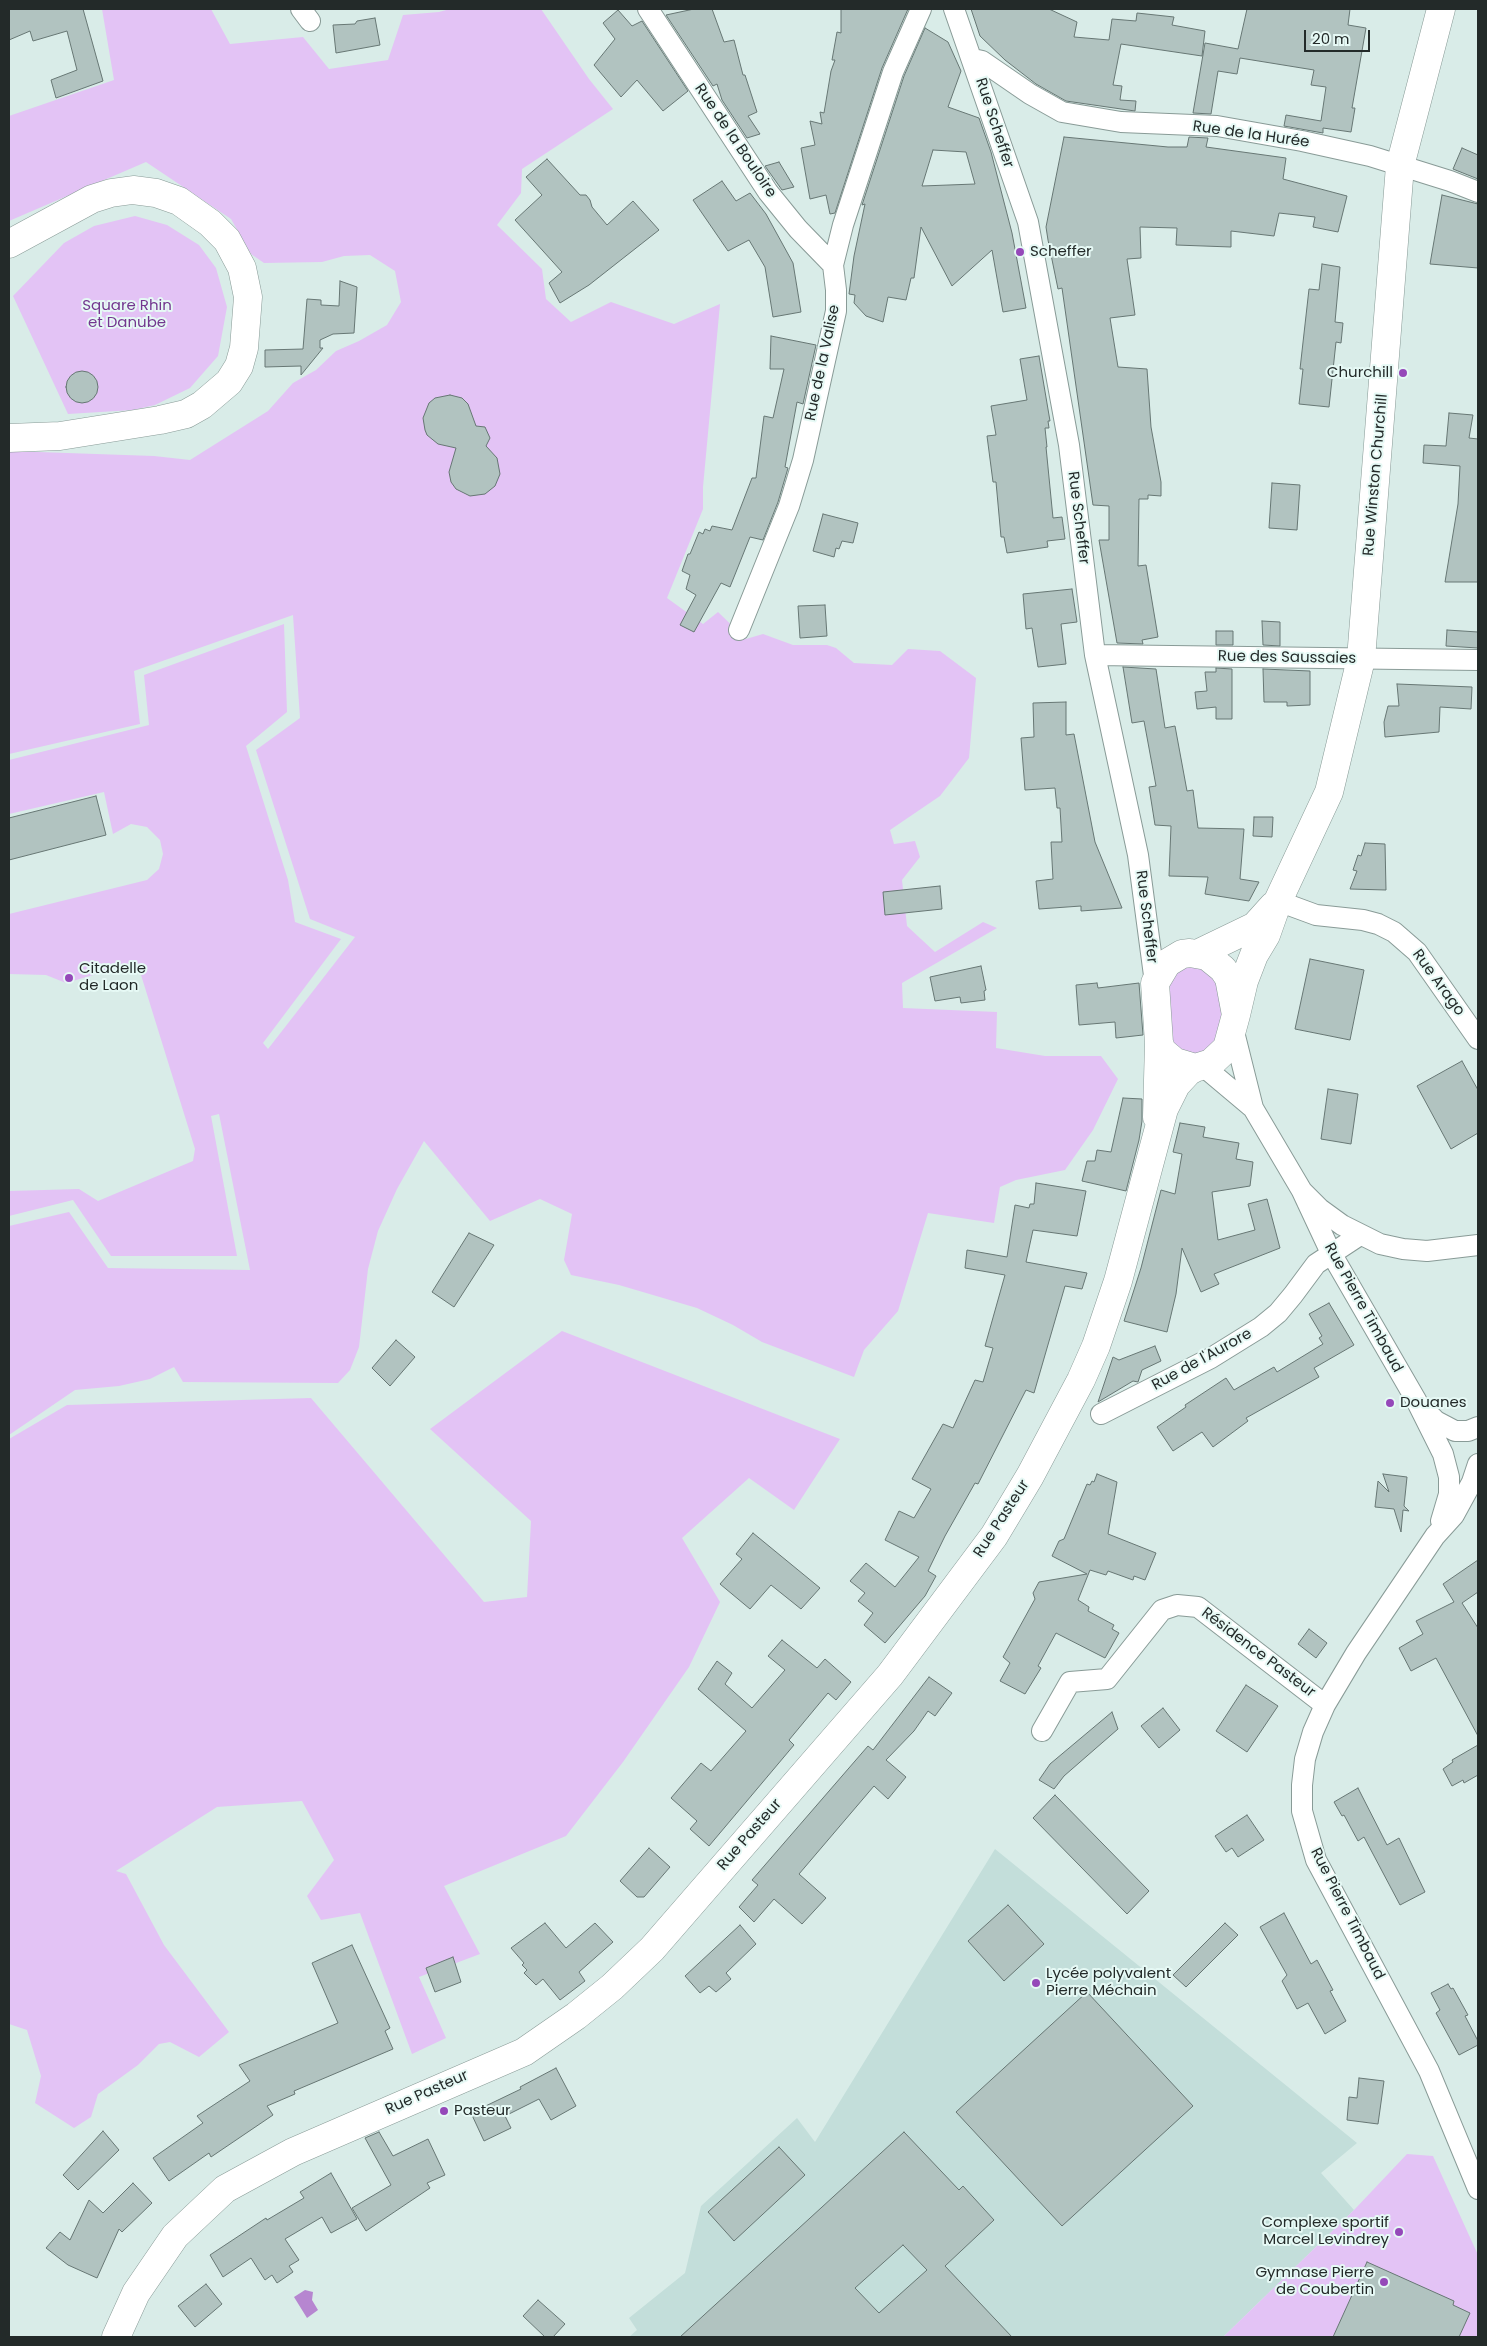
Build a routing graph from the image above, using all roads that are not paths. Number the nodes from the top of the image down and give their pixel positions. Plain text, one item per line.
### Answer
1 (648, 9) edge
2 (921, 9) edge
3 (954, 9) edge
4 (1441, 9) edge
5 (973, 59) junction
6 (1400, 166) junction
7 (1478, 192) edge
8 (9, 244) edge
9 (833, 265) junction
10 (9, 438) edge
11 (739, 630) dead end
12 (1095, 655) junction
13 (1361, 659) junction
14 (1478, 660) edge
15 (1278, 901) junction
16 (1199, 953) junction
17 (1155, 983) junction
18 (1234, 1021) junction
19 (1478, 1039) edge
20 (1159, 1043) junction
21 (1199, 1067) junction
22 (1253, 1108) junction
23 (1157, 1126) junction
24 (1302, 1191) junction
25 (1360, 1235) junction
26 (1478, 1245) edge
27 (1331, 1253) junction
28 (1416, 1400) junction
29 (1101, 1414) dead end
30 (1478, 1427) edge
31 (1478, 1464) edge
32 (1435, 1536) junction
33 (1325, 1704) junction
34 (1042, 1731) dead end
35 (1478, 2189) edge
36 (116, 2337) edge

1 - 9 street, Rue de la Bouloire
2 - 9 street, Rue de la Valise
3 - 5 street, Rue Scheffer
4 - 6 main road, Rue Winston Churchill
5 - 6 street, Rue de la Hurée
5 - 12 street, Rue Scheffer
6 - 7 street, Rue de la Hurée
6 - 13 main road, Rue Winston Churchill
8 - 10 main road
9 - 11 street, Rue de la Valise
12 - 13 street, Rue des Saussaies
12 - 17 street, Rue Scheffer
13 - 14 street, Rue des Saussaies
13 - 15 main road, Rue Winston Churchill
15 - 16 main road, Rue Winston Churchill
15 - 18 main road, Rue Winston Churchill
15 - 19 street, Rue Arago
16 - 17 main road
16 - 18 main road
17 - 20 main road
18 - 21 main road
18 - 22 street
20 - 21 main road
20 - 23 main road, Rue Pasteur
21 - 22 street
21 - 23 main road, Rue Pasteur
22 - 24 street
23 - 36 main road, Rue Pasteur
24 - 25 street
24 - 27 street, Rue Pierre Timbaud
25 - 26 street
25 - 27 street, Rue de l'Aurore
27 - 28 street, Rue Pierre Timbaud
27 - 29 street, Rue de l'Aurore
28 - 30 street
28 - 32 street, Rue Pierre Timbaud
31 - 32 street, Rue Pierre Timbaud
32 - 33 street, Rue Pierre Timbaud
33 - 34 street, Résidence Pasteur
33 - 35 street, Rue Pierre Timbaud

